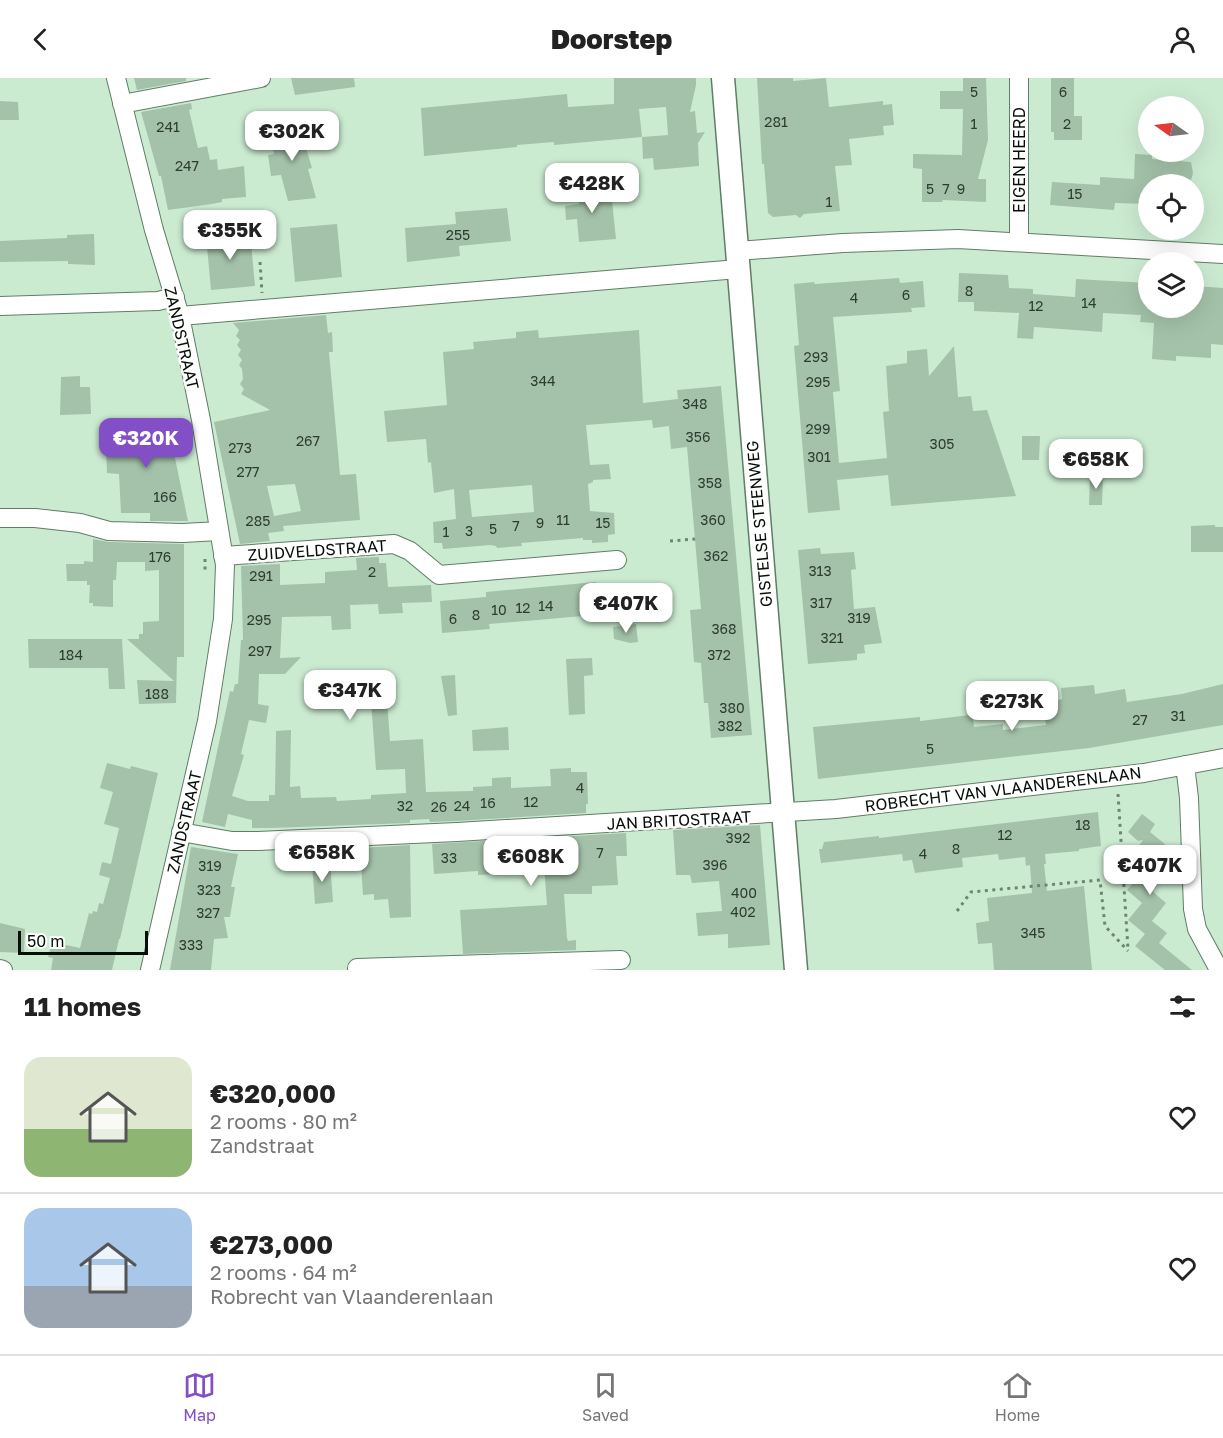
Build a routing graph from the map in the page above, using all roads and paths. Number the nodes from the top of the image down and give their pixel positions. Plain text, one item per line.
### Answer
1 (116, 78) edge
2 (261, 78) edge
3 (723, 78) edge
4 (1019, 78) edge
5 (122, 104) junction
6 (1019, 241) junction
7 (1223, 254) edge
8 (738, 260) junction
9 (260, 262) dead end
10 (175, 297) junction
11 (0, 306) edge
12 (264, 310) junction
13 (180, 316) junction
14 (0, 518) edge
15 (219, 531) junction
16 (695, 539) dead end
17 (670, 541) dead end
18 (223, 556) junction
19 (617, 560) dead end
20 (1223, 758) edge
21 (1185, 765) junction
22 (1117, 776) junction
23 (783, 813) junction
24 (181, 832) junction
25 (957, 911) dead end
26 (621, 960) dead end
27 (545, 966) edge
28 (1219, 967) edge
29 (357, 968) dead end
30 (150, 970) edge
31 (796, 970) edge

1 - 5 street, ZANDSTRAAT
2 - 5 street
3 - 8 main road, GISTELSE STEENWEG
4 - 6 street, EIGEN HEERD
5 - 10 street, ZANDSTRAAT
6 - 7 street
6 - 8 street
8 - 12 street
8 - 23 main road, GISTELSE STEENWEG
9 - 12 path
10 - 11 street
10 - 13 street, ZANDSTRAAT
12 - 13 street
13 - 15 street, ZANDSTRAAT
14 - 15 street
15 - 18 street, ZANDSTRAAT
16 - 17 path
18 - 19 street, ZUIDVELDSTRAAT
18 - 24 street, ZANDSTRAAT
20 - 21 street, ROBRECHT VAN VLAANDERENLAAN
21 - 22 street, ROBRECHT VAN VLAANDERENLAAN
21 - 28 street
22 - 23 street, ROBRECHT VAN VLAANDERENLAAN
22 - 25 path
23 - 24 street, JAN BRITOSTRAAT
23 - 31 main road, GISTELSE STEENWEG
24 - 30 street, ZANDSTRAAT
26 - 27 street
27 - 29 street

